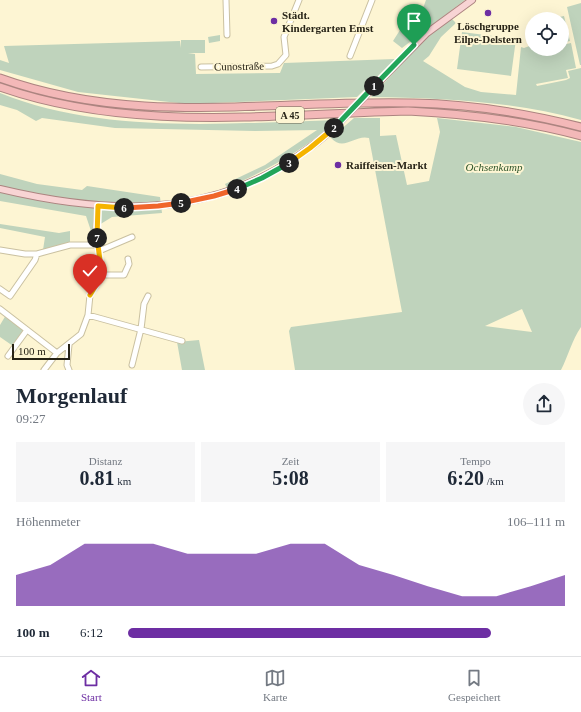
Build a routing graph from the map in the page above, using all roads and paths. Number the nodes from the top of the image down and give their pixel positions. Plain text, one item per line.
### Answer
1 (226, 0) edge
2 (299, 0) edge
3 (372, 0) edge
4 (472, 0) edge
5 (227, 35) dead end
6 (350, 56) dead end
7 (200, 67) dead end
8 (0, 75) edge
9 (4, 80) edge
10 (0, 87) edge
11 (581, 127) edge
12 (581, 136) edge
13 (0, 189) edge
14 (98, 206) junction
15 (132, 238) dead end
16 (98, 245) junction
17 (0, 250) edge
18 (99, 251) junction
19 (37, 254) junction
20 (128, 259) dead end
21 (102, 275) junction
22 (0, 289) edge
23 (148, 296) dead end
24 (0, 309) edge
25 (88, 315) junction
26 (27, 330) junction
27 (141, 330) junction
28 (182, 341) dead end
29 (69, 345) junction
30 (57, 353) junction
31 (8, 356) dead end
32 (132, 365) dead end
33 (44, 370) edge
34 (69, 370) edge

1 - 5 street
2 - 7 street, Cunostraße
3 - 6 street
4 - 14 main road, bridge
8 - 9 highway
9 - 11 highway, A 45
10 - 12 highway, A 45
13 - 14 main road
14 - 16 street
15 - 18 street
16 - 18 street
16 - 19 street
17 - 19 street
18 - 21 street
19 - 22 street
20 - 21 street
21 - 25 street
23 - 27 street
24 - 26 street
25 - 27 street
25 - 29 street
26 - 30 street
26 - 31 street
27 - 28 street
27 - 32 street
29 - 30 street
29 - 34 street
30 - 33 street

